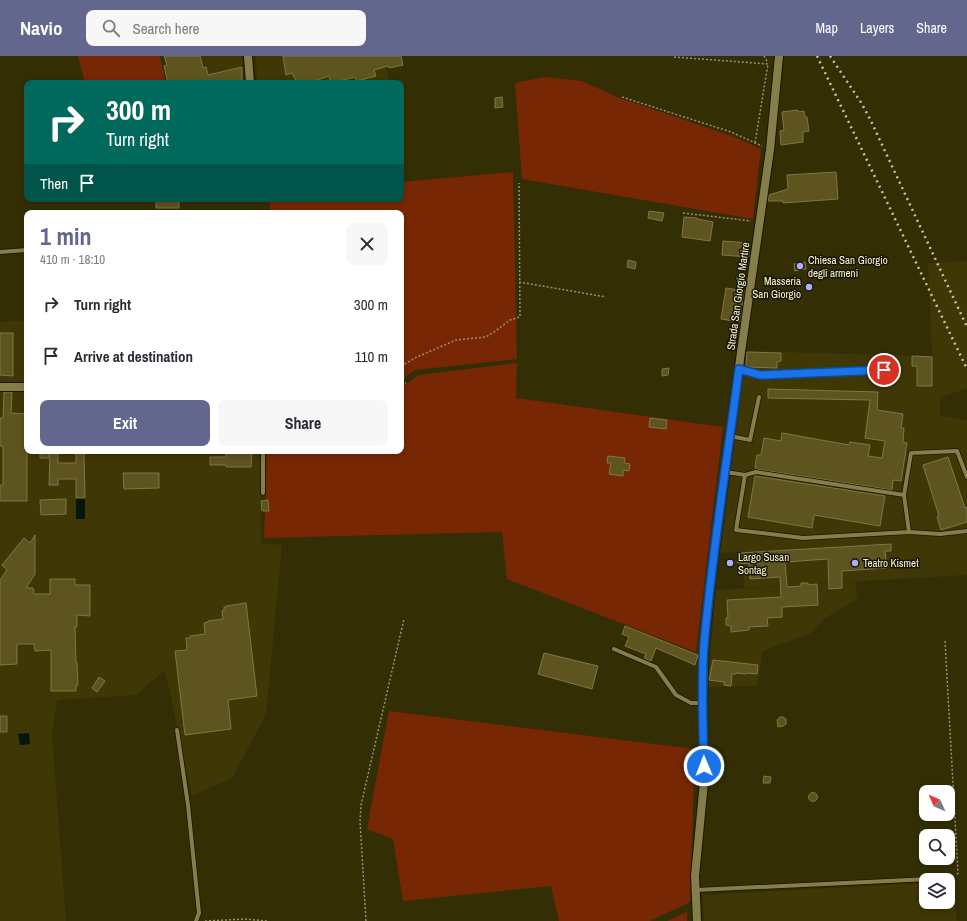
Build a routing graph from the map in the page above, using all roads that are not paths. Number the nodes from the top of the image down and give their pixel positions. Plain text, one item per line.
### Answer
1 (248, 56) edge
2 (779, 56) edge
3 (250, 80) edge
4 (24, 250) edge
5 (0, 252) edge
6 (739, 369) junction
7 (884, 370) dead end
8 (0, 387) edge
9 (24, 387) edge
10 (759, 397) dead end
11 (730, 436) junction
12 (263, 454) edge
13 (726, 472) junction
14 (745, 475) junction
15 (967, 477) edge
16 (263, 493) dead end
17 (904, 495) junction
18 (967, 531) edge
19 (909, 532) junction
20 (614, 649) dead end
21 (703, 703) junction
22 (177, 730) dead end
23 (919, 879) edge
24 (696, 890) junction
25 (196, 921) edge
26 (697, 921) edge

1 - 3 street
2 - 6 street, Strada San Giorgio Martire
4 - 5 lane
6 - 7 lane
6 - 11 street, Strada San Giorgio Martire
8 - 9 street
10 - 11 lane
11 - 13 street, Strada San Giorgio Martire
12 - 16 lane
13 - 14 lane
13 - 21 street, Strada San Giorgio Martire
14 - 17 lane
14 - 19 lane
15 - 17 lane
17 - 19 lane
18 - 19 lane
20 - 21 lane
21 - 24 street, Strada San Giorgio Martire
22 - 25 lane
23 - 24 lane
24 - 26 street, Strada San Giorgio Martire

